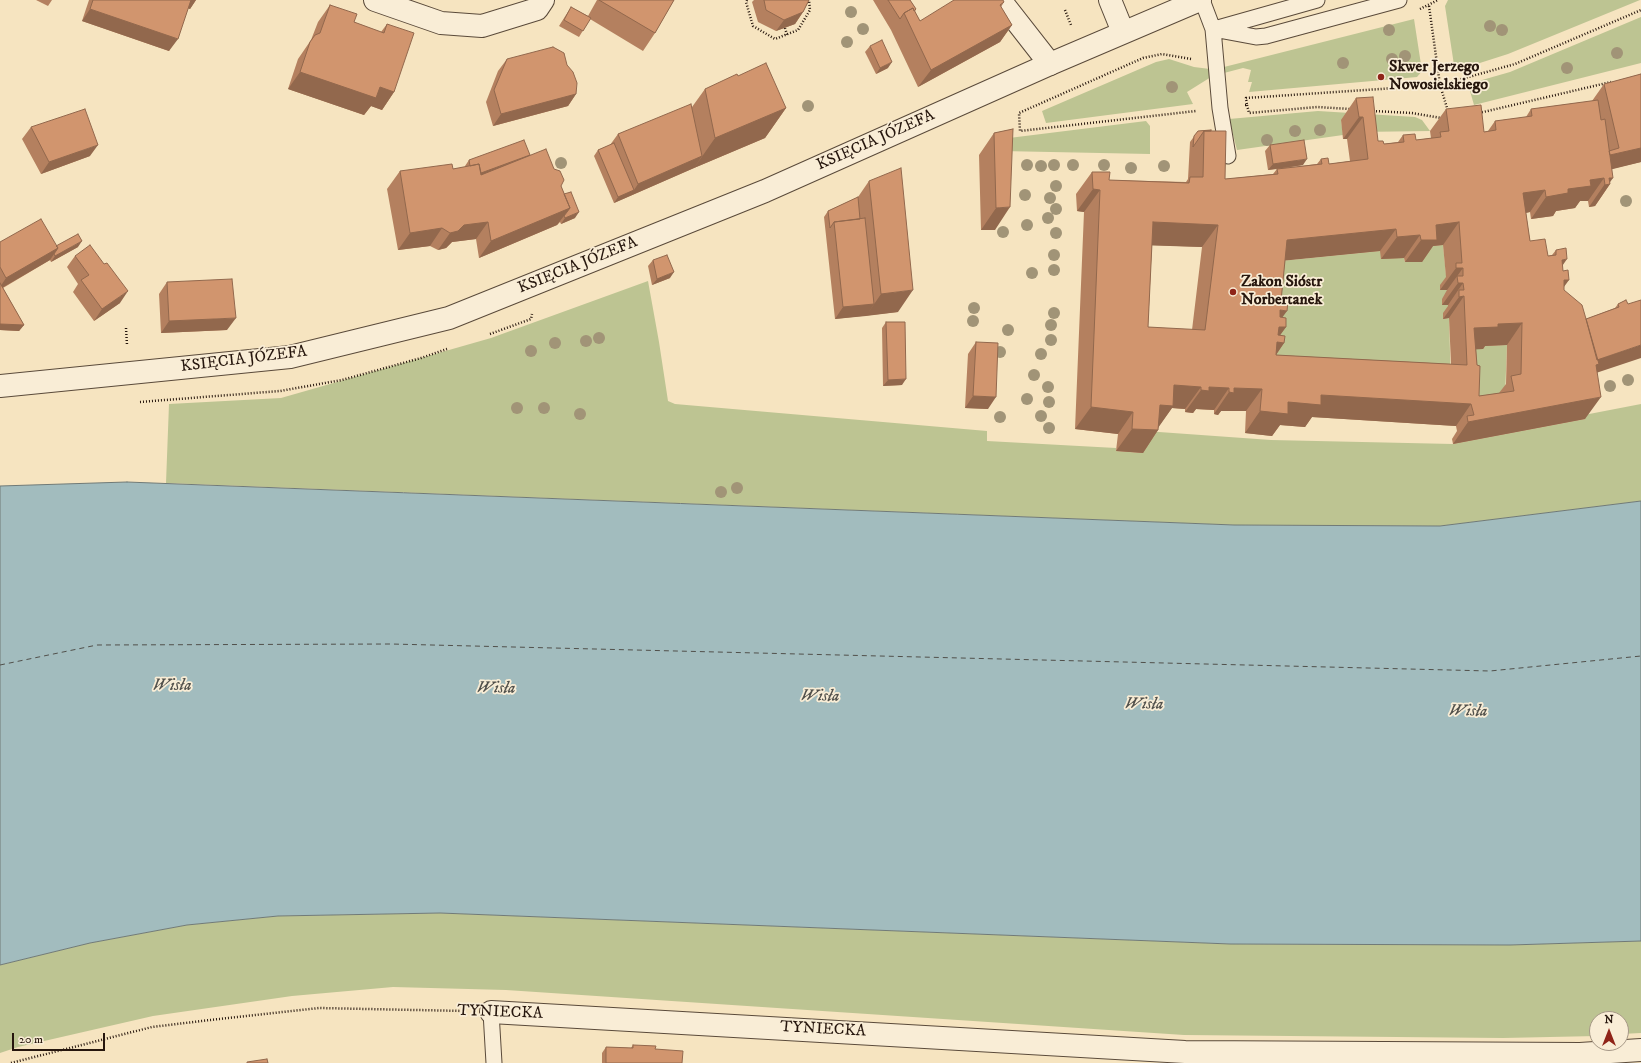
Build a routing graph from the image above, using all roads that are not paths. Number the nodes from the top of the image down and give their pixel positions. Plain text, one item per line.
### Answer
1 (375, 0) edge
2 (543, 0) edge
3 (1000, 0) edge
4 (1110, 0) edge
5 (1201, 0) edge
6 (1317, 0) edge
7 (1399, 0) edge
8 (1213, 29) junction
9 (1123, 32) junction
10 (1050, 64) junction
11 (1228, 156) dead end
12 (0, 386) edge
13 (491, 1012) joint
14 (1641, 1050) edge
15 (1185, 1058) edge
16 (494, 1063) edge

1 - 2 street
3 - 10 street
4 - 9 street
5 - 8 lane
5 - 9 street, KSIĘCIA JÓZEFA
6 - 8 lane
7 - 8 lane
8 - 11 lane
9 - 10 street, KSIĘCIA JÓZEFA
10 - 12 street, KSIĘCIA JÓZEFA
13 - 15 street, TYNIECKA
13 - 16 lane
14 - 15 street, TYNIECKA

